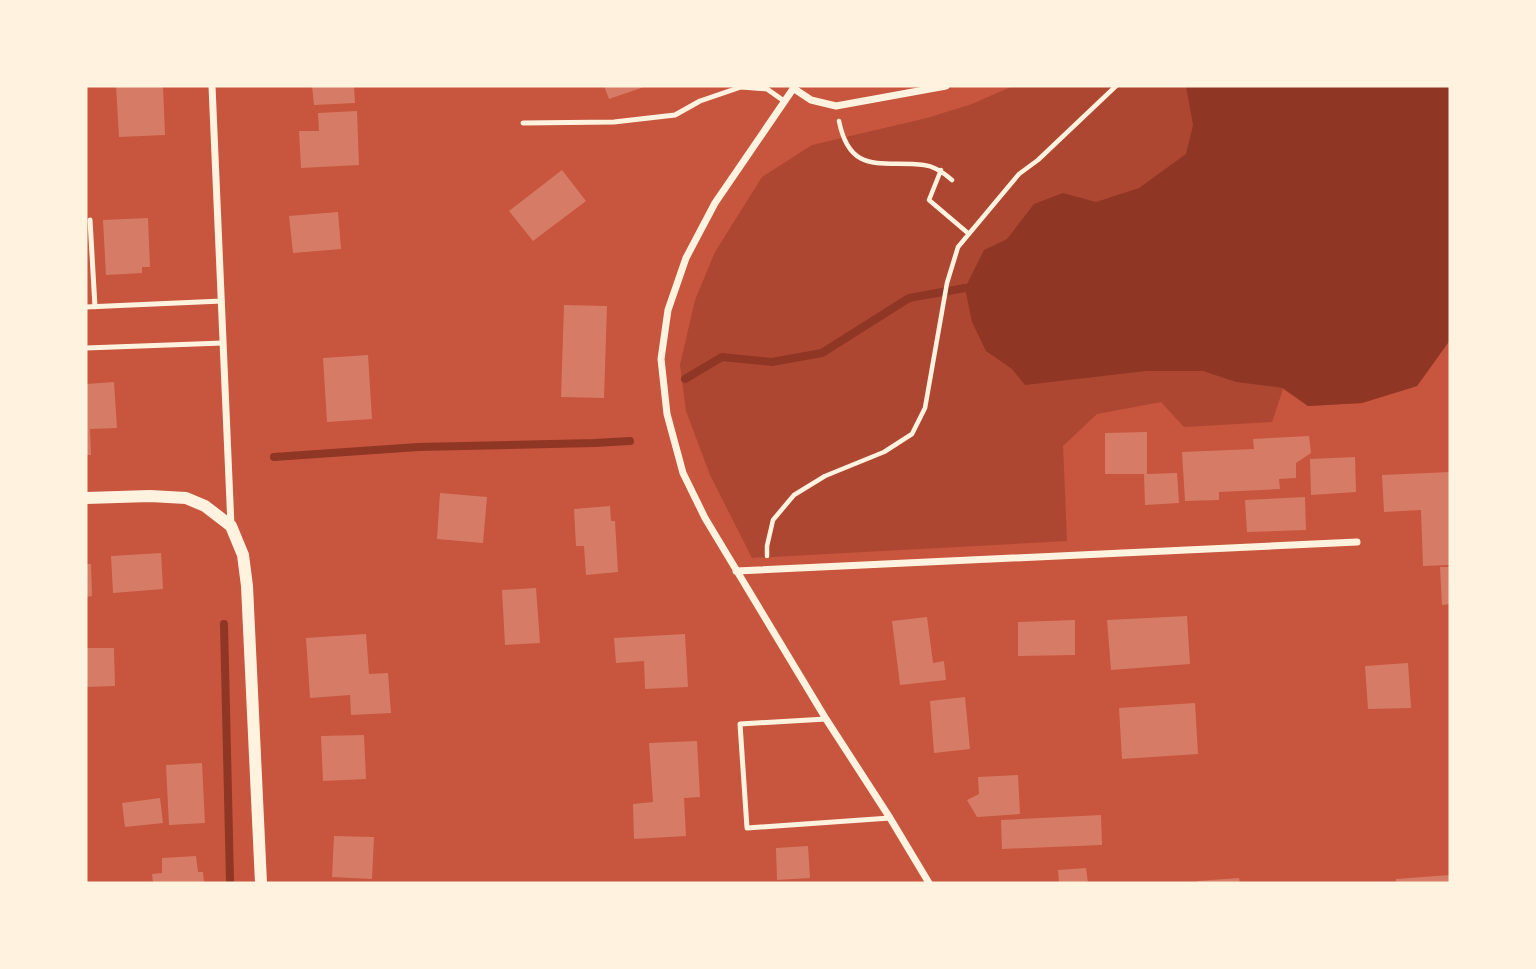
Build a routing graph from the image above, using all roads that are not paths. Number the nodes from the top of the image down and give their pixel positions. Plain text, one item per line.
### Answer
1 (212, 86) edge
2 (946, 86) edge
3 (794, 87) edge
4 (784, 101) junction
5 (523, 123) dead end
6 (90, 220) dead end
7 (222, 301) junction
8 (86, 307) edge
9 (94, 307) junction
10 (223, 343) junction
11 (86, 348) edge
12 (86, 498) edge
13 (231, 526) junction
14 (1357, 542) dead end
15 (736, 570) junction
16 (826, 719) junction
17 (890, 818) junction
18 (261, 883) edge
19 (929, 883) edge

1 - 7 street
2 - 3 street
3 - 4 street
4 - 5 lane
4 - 15 street
6 - 9 lane
7 - 9 lane
7 - 10 street
8 - 9 lane
10 - 11 lane
10 - 13 street
12 - 13 street
13 - 18 street
14 - 15 street
15 - 16 street
16 - 17 street
16 - 17 lane
17 - 19 street

